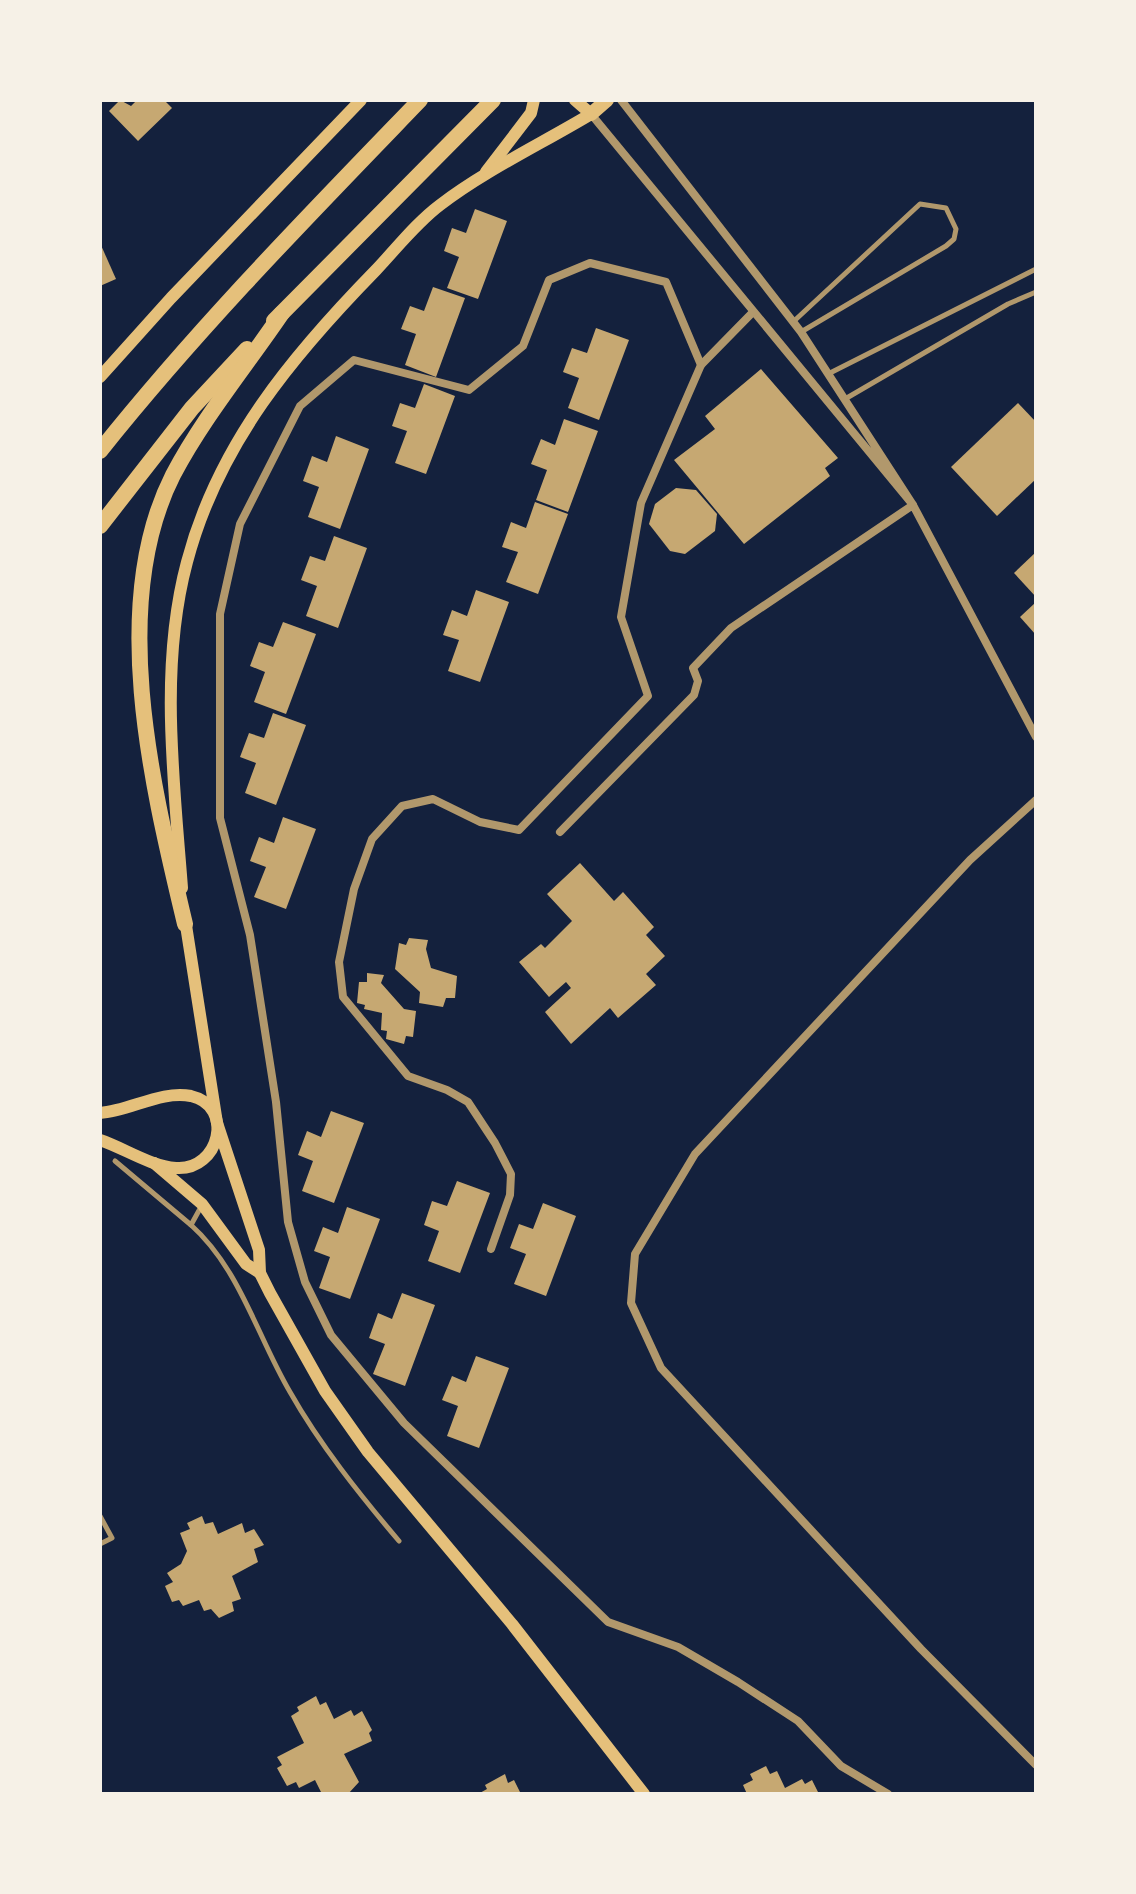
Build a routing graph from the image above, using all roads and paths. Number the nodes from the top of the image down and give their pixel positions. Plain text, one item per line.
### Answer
1 (361, 100) edge
2 (420, 100) edge
3 (493, 100) edge
4 (534, 100) edge
5 (575, 100) edge
6 (607, 100) edge
7 (621, 100) edge
8 (591, 114) junction
9 (482, 178) junction
10 (1036, 269) edge
11 (1036, 292) edge
12 (282, 313) junction
13 (752, 313) junction
14 (793, 322) junction
15 (801, 332) junction
16 (701, 365) junction
17 (828, 374) junction
18 (100, 377) edge
19 (845, 399) junction
20 (100, 451) edge
21 (913, 505) junction
22 (100, 526) edge
23 (1036, 737) edge
24 (1036, 800) edge
25 (560, 832) dead end
26 (185, 924) junction
27 (100, 1113) edge
28 (217, 1123) junction
29 (100, 1140) edge
30 (115, 1161) dead end
31 (152, 1161) junction
32 (202, 1204) junction
33 (191, 1225) junction
34 (491, 1249) dead end
35 (260, 1273) junction
36 (100, 1516) edge
37 (399, 1541) dead end
38 (100, 1544) edge
39 (1036, 1765) edge
40 (644, 1794) edge
41 (888, 1794) edge

1 - 18 main road
2 - 20 highway
3 - 12 highway
4 - 9 main road
5 - 8 main road
6 - 8 main road
7 - 14 street
8 - 9 main road
8 - 13 street
9 - 26 main road
10 - 17 lane
11 - 19 lane
12 - 22 highway
12 - 26 highway
13 - 16 street
13 - 21 street
14 - 15 street
14 - 15 lane
15 - 17 street
16 - 34 street
16 - 41 street
17 - 19 street
19 - 21 street
21 - 23 street
21 - 25 street
24 - 39 street
26 - 28 main road
27 - 28 main road
28 - 31 main road
28 - 35 main road
29 - 31 main road
30 - 33 lane
31 - 32 main road
32 - 33 lane
32 - 35 main road
33 - 37 lane
35 - 40 main road
36 - 38 lane

